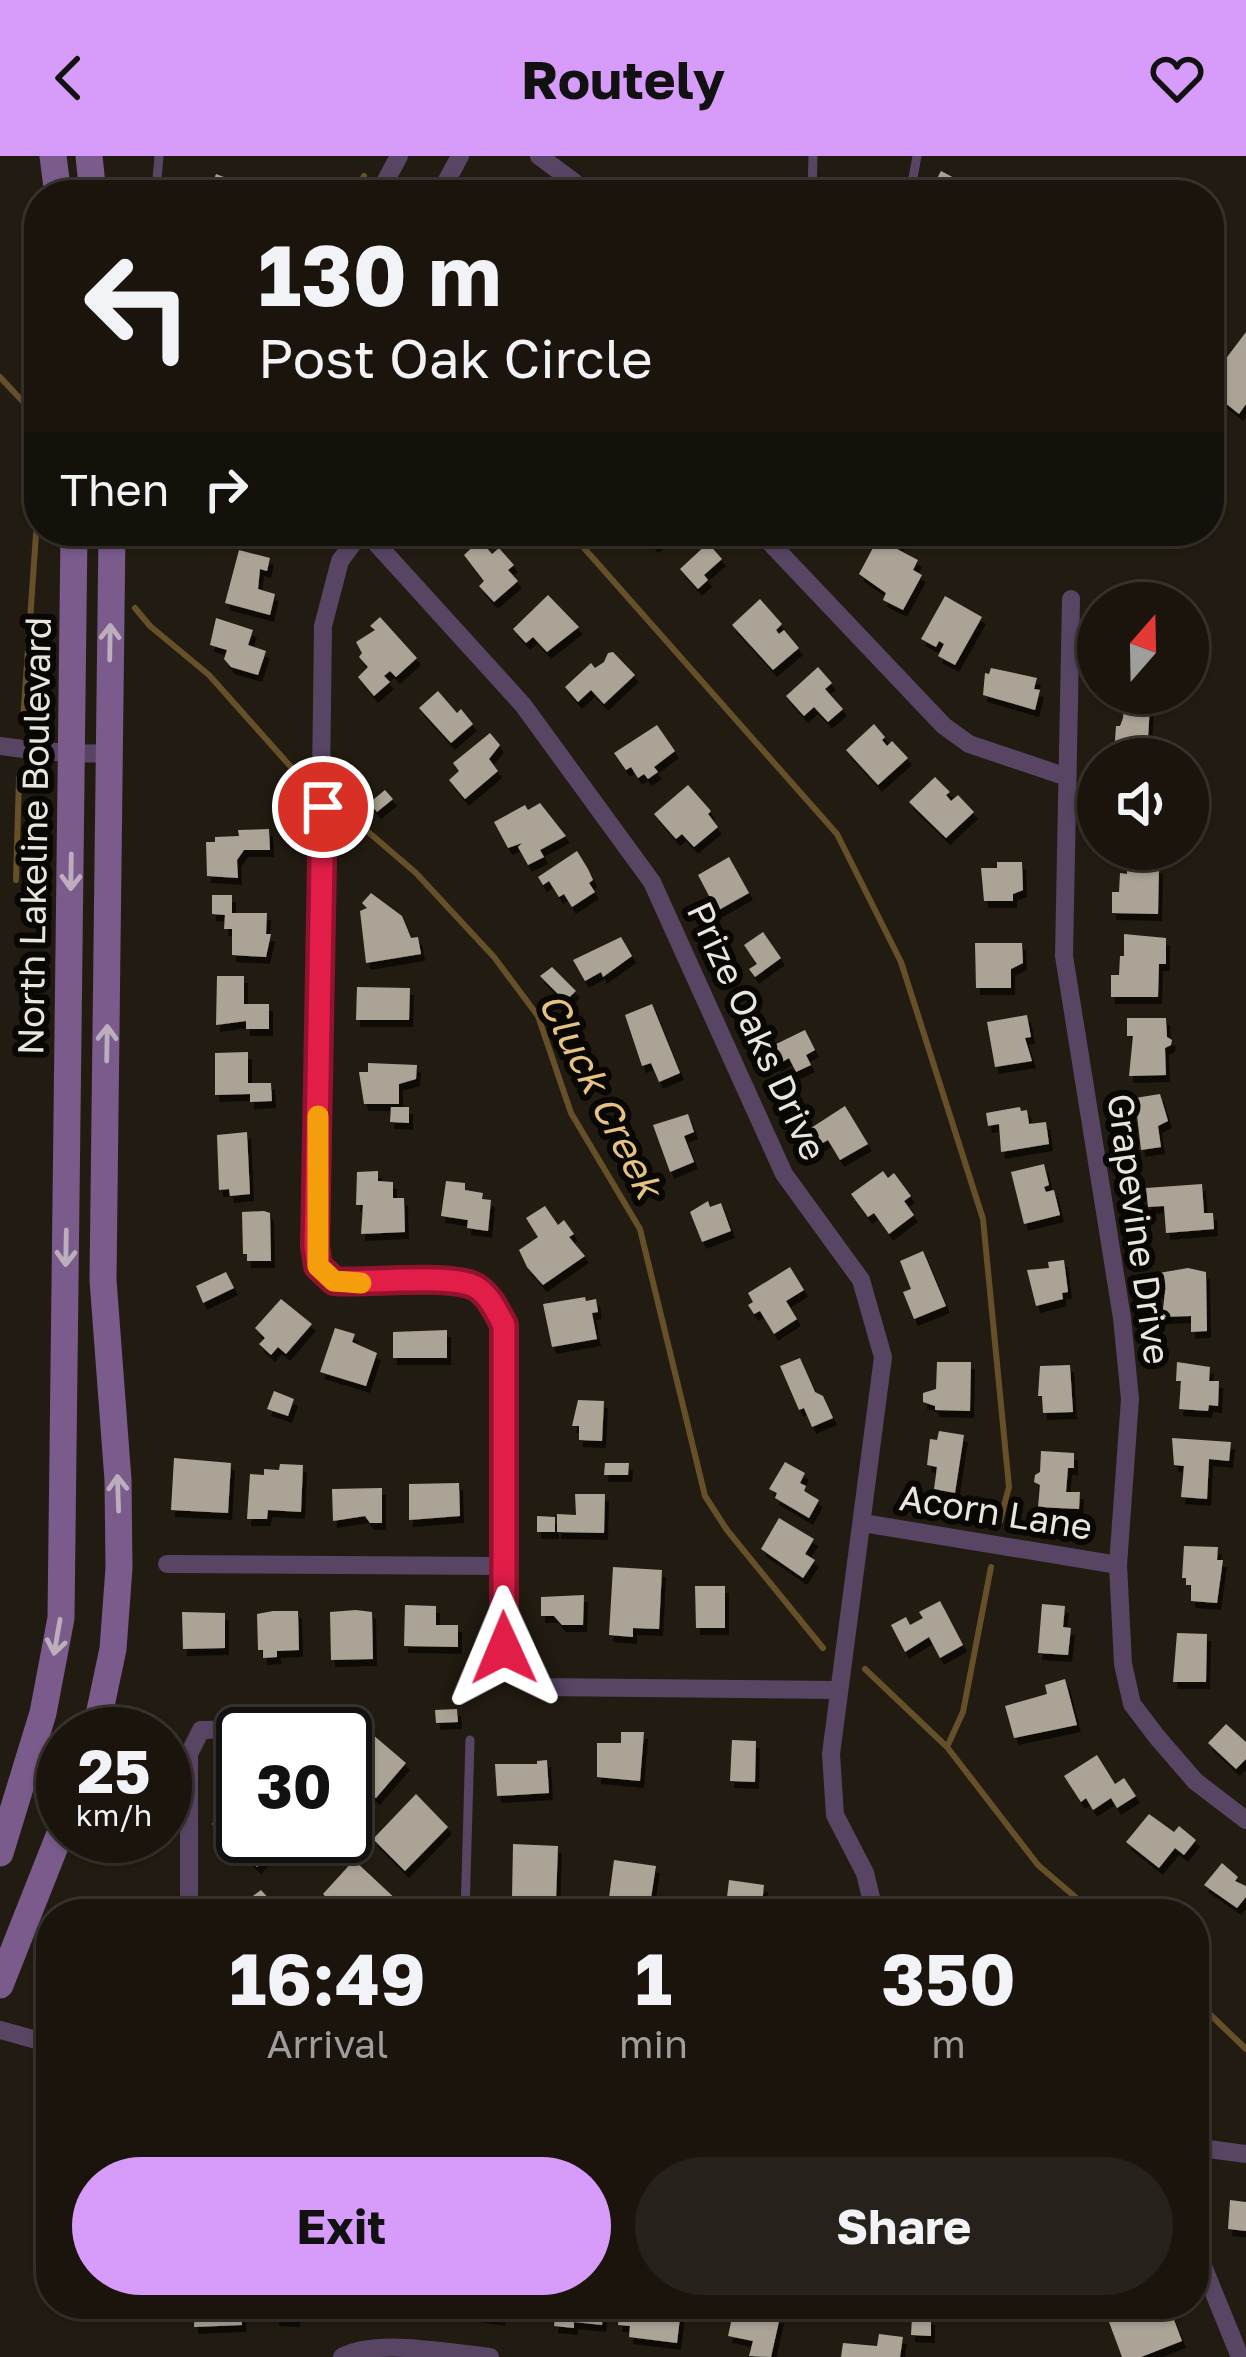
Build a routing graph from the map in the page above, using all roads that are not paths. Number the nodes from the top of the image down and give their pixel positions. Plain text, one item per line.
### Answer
1 (539, 156) edge
2 (571, 180) edge
3 (74, 546) edge
4 (112, 546) edge
5 (352, 546) edge
6 (378, 546) edge
7 (773, 546) edge
8 (1071, 599) dead end
9 (0, 746) edge
10 (108, 753) junction
11 (73, 755) junction
12 (1066, 776) junction
13 (67, 1131) junction
14 (106, 1134) junction
15 (862, 1523) junction
16 (167, 1564) dead end
17 (1118, 1565) junction
18 (503, 1566) junction
19 (836, 1690) junction
20 (101, 1707) edge
21 (216, 1730) edge
22 (470, 1740) dead end
23 (1246, 1820) edge
24 (0, 1853) edge
25 (48, 1863) edge
26 (189, 1899) edge
27 (465, 1899) edge
28 (871, 1899) edge
29 (0, 1985) edge
30 (0, 2030) edge
31 (36, 2040) edge
32 (1209, 2149) edge
33 (1246, 2154) edge
34 (1209, 2281) edge
35 (342, 2357) edge
36 (490, 2357) edge
37 (1240, 2357) edge

1 - 2 street
3 - 11 main road, North Lakeline Boulevard
10 -> 4 main road, North Lakeline Boulevard
5 - 18 street
6 - 15 street, Prize Oaks Drive
7 - 12 street
8 - 12 street, Grapevine Drive
9 - 11 street
10 - 11 street
14 -> 10 main road, North Lakeline Boulevard
11 -> 13 main road, North Lakeline Boulevard
12 - 17 street, Grapevine Drive
13 - 14 main road
13 -> 24 main road, North Lakeline Boulevard
20 -> 14 main road, North Lakeline Boulevard
15 - 17 street, Acorn Lane
15 - 19 street, Prize Oaks Drive
16 - 18 street
17 - 23 street, Grapevine Drive
18 - 19 street
19 - 28 street, Prize Oaks Drive
21 - 26 street
22 - 27 lane
25 - 29 main road
30 - 31 street
32 - 33 street
34 - 37 street
35 - 36 street

